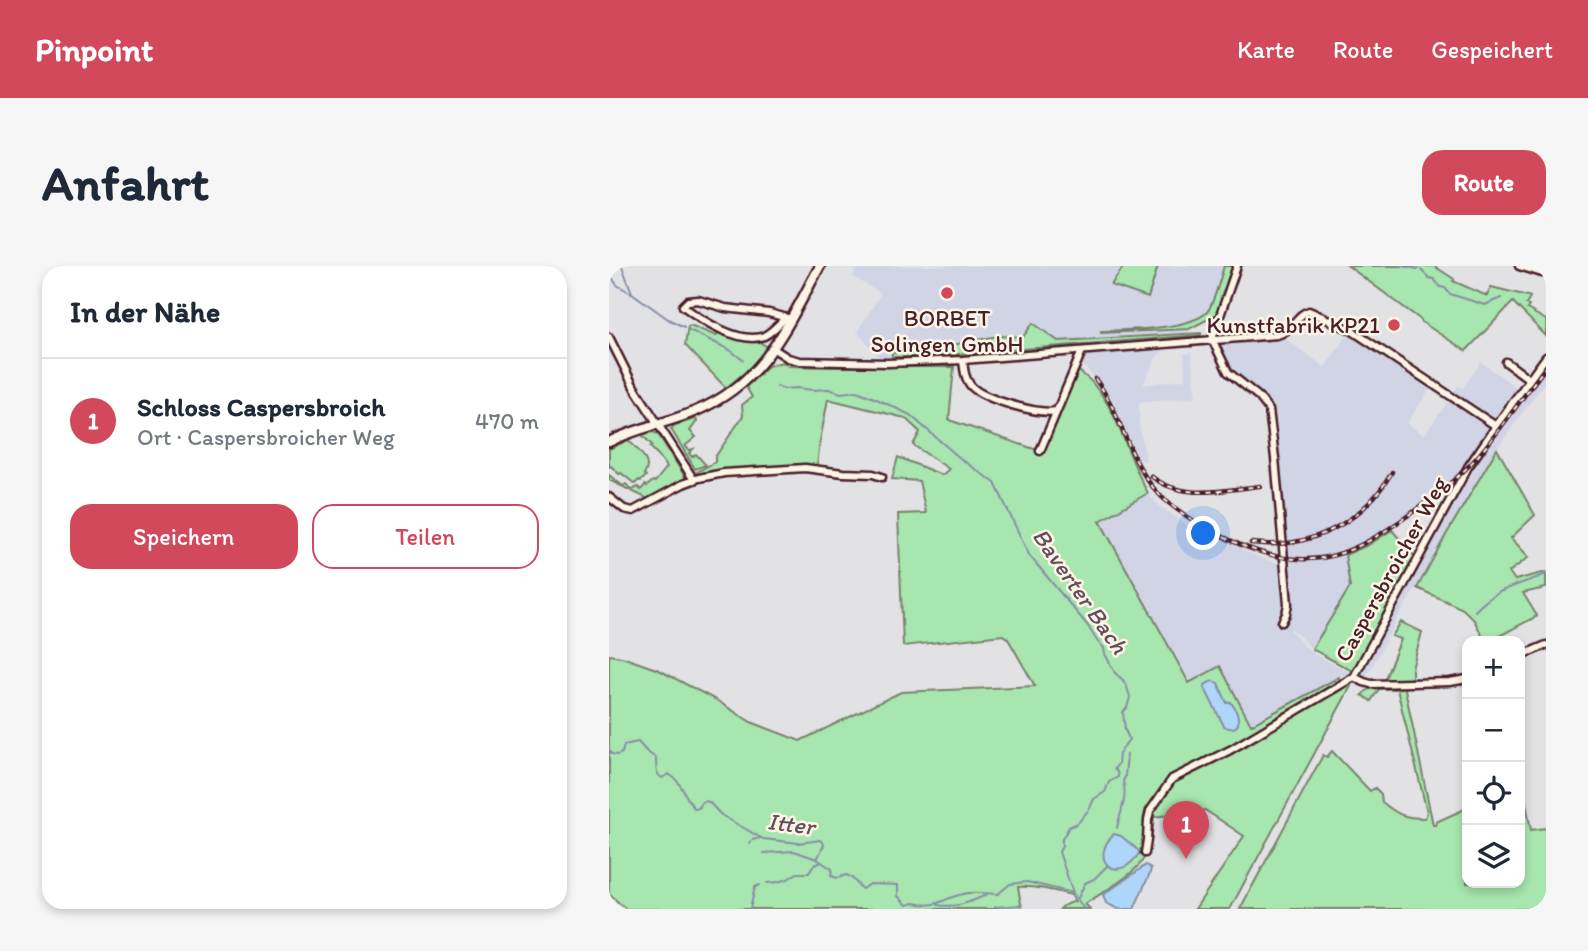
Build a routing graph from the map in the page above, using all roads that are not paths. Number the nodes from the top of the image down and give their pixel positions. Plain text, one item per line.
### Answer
1 (820, 266) edge
2 (1237, 266) edge
3 (1518, 266) edge
4 (1542, 273) edge
5 (788, 318) junction
6 (609, 337) edge
7 (1212, 339) junction
8 (774, 349) junction
9 (1082, 351) junction
10 (1546, 357) edge
11 (963, 360) junction
12 (1506, 362) dead end
13 (1529, 379) junction
14 (1056, 411) junction
15 (658, 424) junction
16 (1496, 426) junction
17 (609, 442) edge
18 (1040, 451) dead end
19 (881, 477) dead end
20 (694, 480) junction
21 (609, 497) edge
22 (1282, 622) dead end
23 (1546, 645) edge
24 (1525, 654) edge
25 (1354, 677) junction
26 (1462, 680) edge
27 (1145, 853) dead end

1 - 5 main road
2 - 7 street
3 - 4 street
5 - 5 street
5 - 8 main road
6 - 15 street
7 - 9 street
7 - 16 street
7 - 22 street
8 - 11 street
8 - 15 main road
9 - 11 street
9 - 14 street
10 - 13 street, Caspersbroicher Weg
11 - 14 street
12 - 13 street
13 - 16 street, Caspersbroicher Weg
14 - 18 street
15 - 17 main road
15 - 20 street
16 - 25 street, Caspersbroicher Weg
19 - 20 street
20 - 21 street
23 - 24 street
25 - 26 street
25 - 27 street, Caspersbroicher Weg

